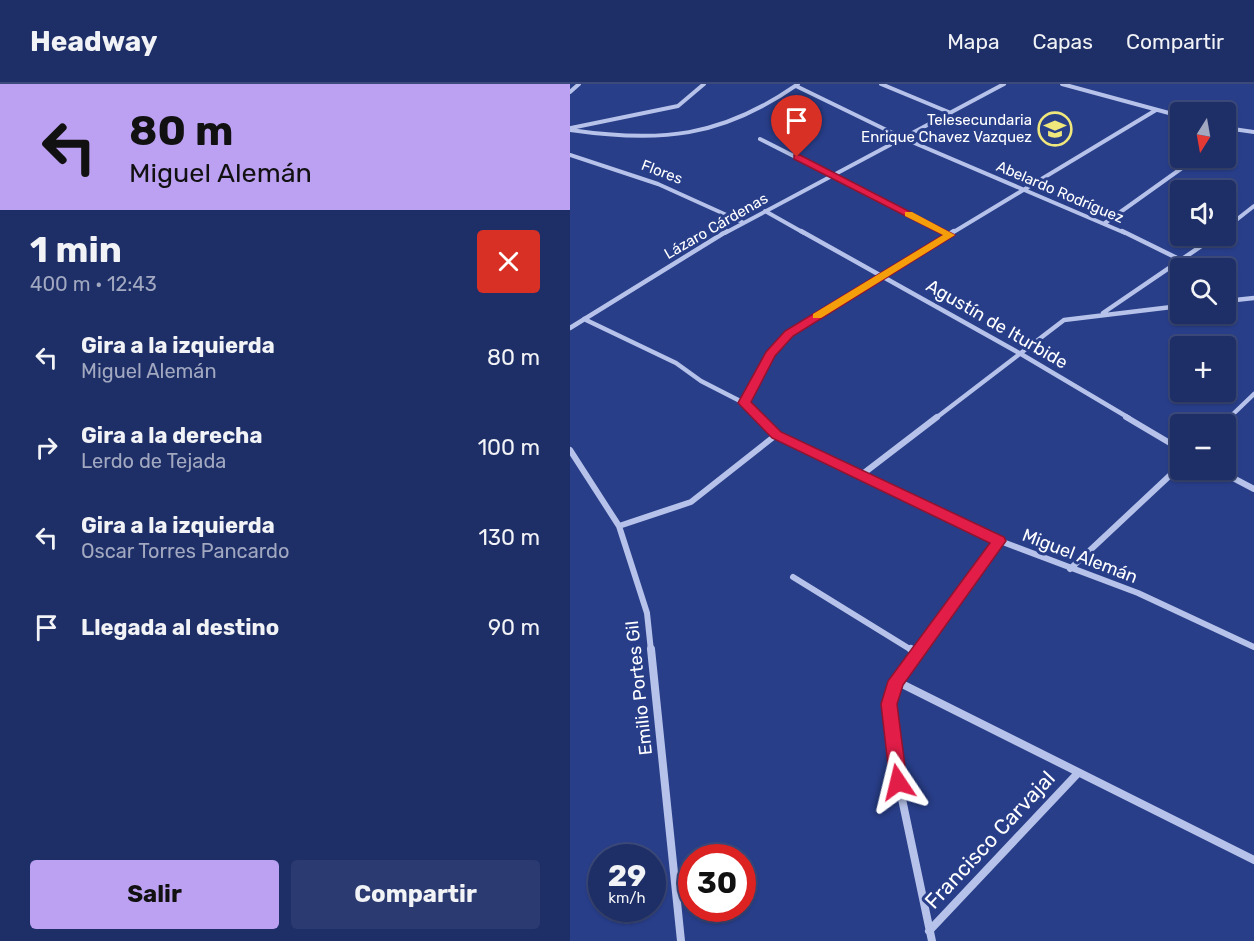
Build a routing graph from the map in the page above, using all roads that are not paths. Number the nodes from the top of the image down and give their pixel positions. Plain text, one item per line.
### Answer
1 (579, 84) edge
2 (704, 84) edge
3 (880, 84) edge
4 (1004, 84) edge
5 (1062, 84) edge
6 (797, 85) edge
7 (570, 92) edge
8 (1156, 110) junction
9 (951, 113) junction
10 (1170, 114) edge
11 (570, 129) edge
12 (1236, 130) edge
13 (1254, 132) edge
14 (760, 139) dead end
15 (905, 139) junction
16 (570, 155) edge
17 (1182, 168) edge
18 (835, 176) junction
19 (1022, 189) junction
20 (1254, 206) edge
21 (765, 211) junction
22 (1236, 220) edge
23 (742, 222) junction
24 (1105, 223) junction
25 (950, 235) junction
26 (1202, 246) edge
27 (1177, 258) edge
28 (1187, 258) edge
29 (1170, 269) edge
30 (881, 276) junction
31 (1254, 298) edge
32 (1236, 300) edge
33 (1170, 307) edge
34 (1100, 315) junction
35 (584, 319) junction
36 (570, 328) edge
37 (1021, 354) junction
38 (1254, 394) edge
39 (744, 403) junction
40 (1233, 414) edge
41 (776, 435) junction
42 (1170, 443) edge
43 (571, 453) edge
44 (1170, 475) edge
45 (860, 476) junction
46 (1236, 480) edge
47 (1254, 489) edge
48 (619, 526) junction
49 (999, 541) junction
50 (1070, 569) junction
51 (793, 577) dead end
52 (1254, 647) edge
53 (917, 653) junction
54 (896, 681) junction
55 (1078, 773) junction
56 (1254, 860) edge
57 (929, 932) junction
58 (681, 941) edge
59 (932, 941) edge

1 - 7 street
2 - 11 street
3 - 9 street
4 - 9 street, Lázaro Cárdenas
5 - 8 street
6 - 11 street
6 - 15 street, Abelardo Rodríguez
8 - 10 street
8 - 19 street
9 - 15 street, Lázaro Cárdenas
12 - 13 street
14 - 18 street
15 - 18 street, Lázaro Cárdenas
15 - 19 street, Abelardo Rodríguez
16 - 23 street, Flores
17 - 24 street
18 - 21 street, Lázaro Cárdenas
18 - 25 street
19 - 24 street, Abelardo Rodríguez
19 - 25 street
20 - 22 street
21 - 23 street, Lázaro Cárdenas
21 - 30 street, Agustín de Iturbide
23 - 35 street, Lázaro Cárdenas
24 - 27 street, Abelardo Rodríguez
25 - 30 street
26 - 28 street
29 - 34 street
30 - 37 street, Agustín de Iturbide
30 - 39 street
31 - 32 street
33 - 34 street
34 - 37 street
35 - 36 street, Lázaro Cárdenas
35 - 39 street, Miguel Alemán
37 - 42 street, Agustín de Iturbide
37 - 45 street
38 - 40 street
39 - 41 street, Miguel Alemán
41 - 45 street, Miguel Alemán
41 - 48 street
43 - 48 street, Emilio Portes Gil
44 - 50 street
45 - 49 street, Miguel Alemán
46 - 47 street
48 - 58 street, Emilio Portes Gil
49 - 50 street, Miguel Alemán
49 - 53 street
50 - 52 street, Miguel Alemán
51 - 53 street
53 - 54 street
54 - 55 street, Francisco Carvajal
54 - 57 street
55 - 56 street, Francisco Carvajal
55 - 57 street, Francisco Carvajal
57 - 59 street

